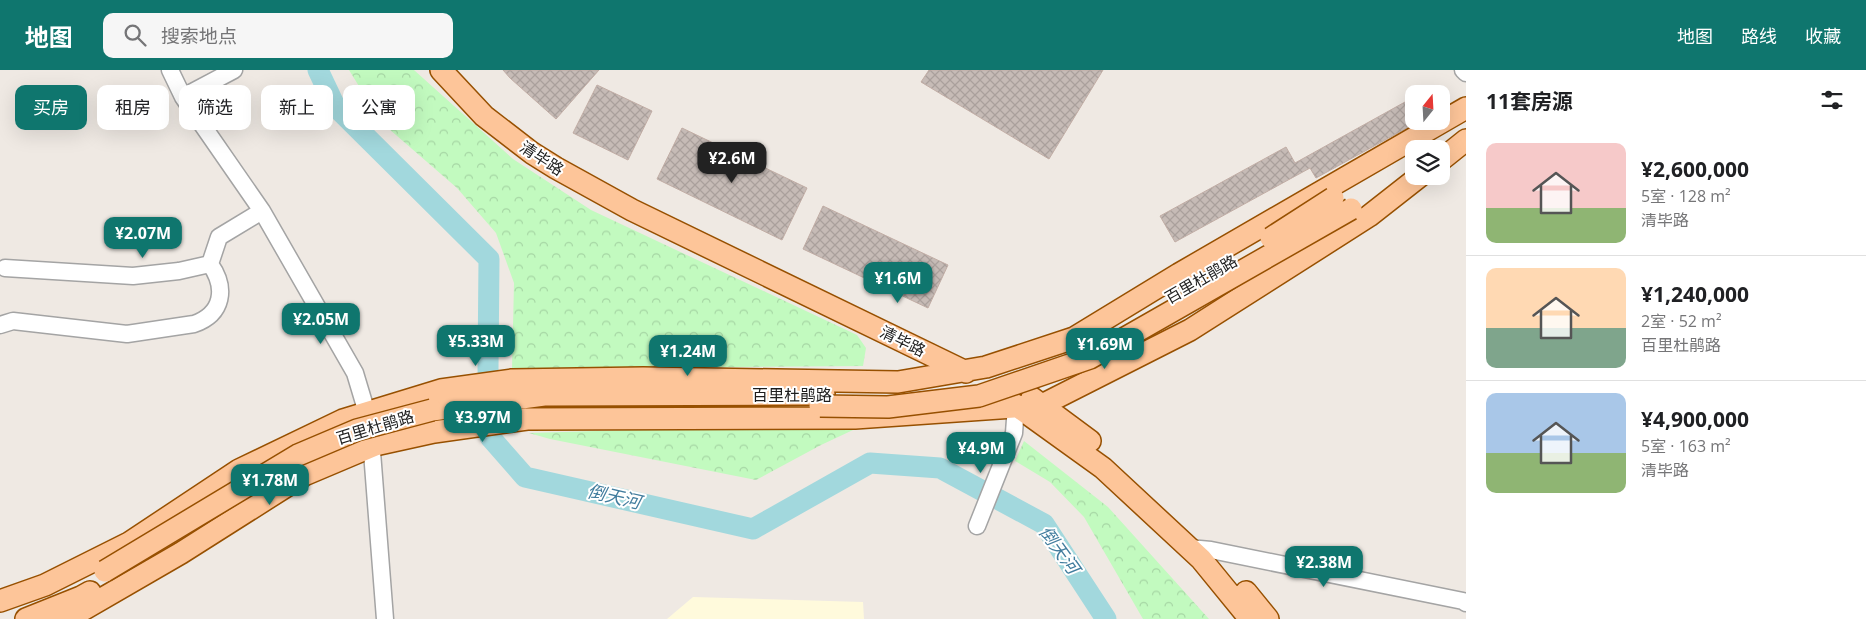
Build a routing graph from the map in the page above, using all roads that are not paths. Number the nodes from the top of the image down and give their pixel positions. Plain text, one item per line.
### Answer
1 (170, 70) edge
2 (234, 70) edge
3 (441, 70) edge
4 (460, 70) edge
5 (1464, 70) edge
6 (1466, 73) edge
7 (205, 85) edge
8 (179, 88) edge
9 (1466, 108) edge
10 (206, 130) edge
11 (1466, 140) edge
12 (1450, 150) edge
13 (1450, 153) edge
14 (1405, 177) edge
15 (1409, 185) edge
16 (1342, 203) junction
17 (262, 211) junction
18 (210, 264) junction
19 (5, 268) dead end
20 (0, 325) edge
21 (986, 367) junction
22 (963, 370) junction
23 (1042, 405) junction
24 (1016, 406) junction
25 (367, 413) junction
26 (371, 443) junction
27 (977, 526) dead end
28 (1189, 548) junction
29 (1211, 550) junction
30 (108, 575) junction
31 (1465, 600) edge
32 (0, 601) edge
33 (0, 610) edge
34 (26, 619) edge
35 (67, 619) edge
36 (385, 619) edge
37 (1250, 619) edge
38 (1268, 619) edge

1 - 8 street
2 - 7 street
3 - 22 main road, 清毕路
4 - 21 main road
5 - 6 street
9 - 16 main road, 百里杜鹃路
9 - 21 main road
10 - 17 street
11 - 12 main road
11 - 13 main road
14 - 16 main road, 百里杜鹃路
15 - 23 main road
16 - 26 main road, 百里杜鹃路, bridge
16 - 30 main road, 百里杜鹃路, bridge
17 - 18 street
17 - 25 street
18 - 19 street
18 - 20 street
21 - 22 main road
21 - 23 main road
22 - 24 main road, 清毕路
22 - 25 main road
23 - 24 main road
23 - 29 main road
24 - 26 main road
24 - 27 street
24 - 28 main road, 清毕路
25 - 26 street
25 - 32 main road
26 - 30 main road, 百里杜鹃路
26 - 35 main road
26 - 36 street
28 - 29 street
28 - 37 main road, 清毕路
29 - 31 street
29 - 38 main road
30 - 33 main road, 百里杜鹃路
30 - 34 main road, 百里杜鹃路

